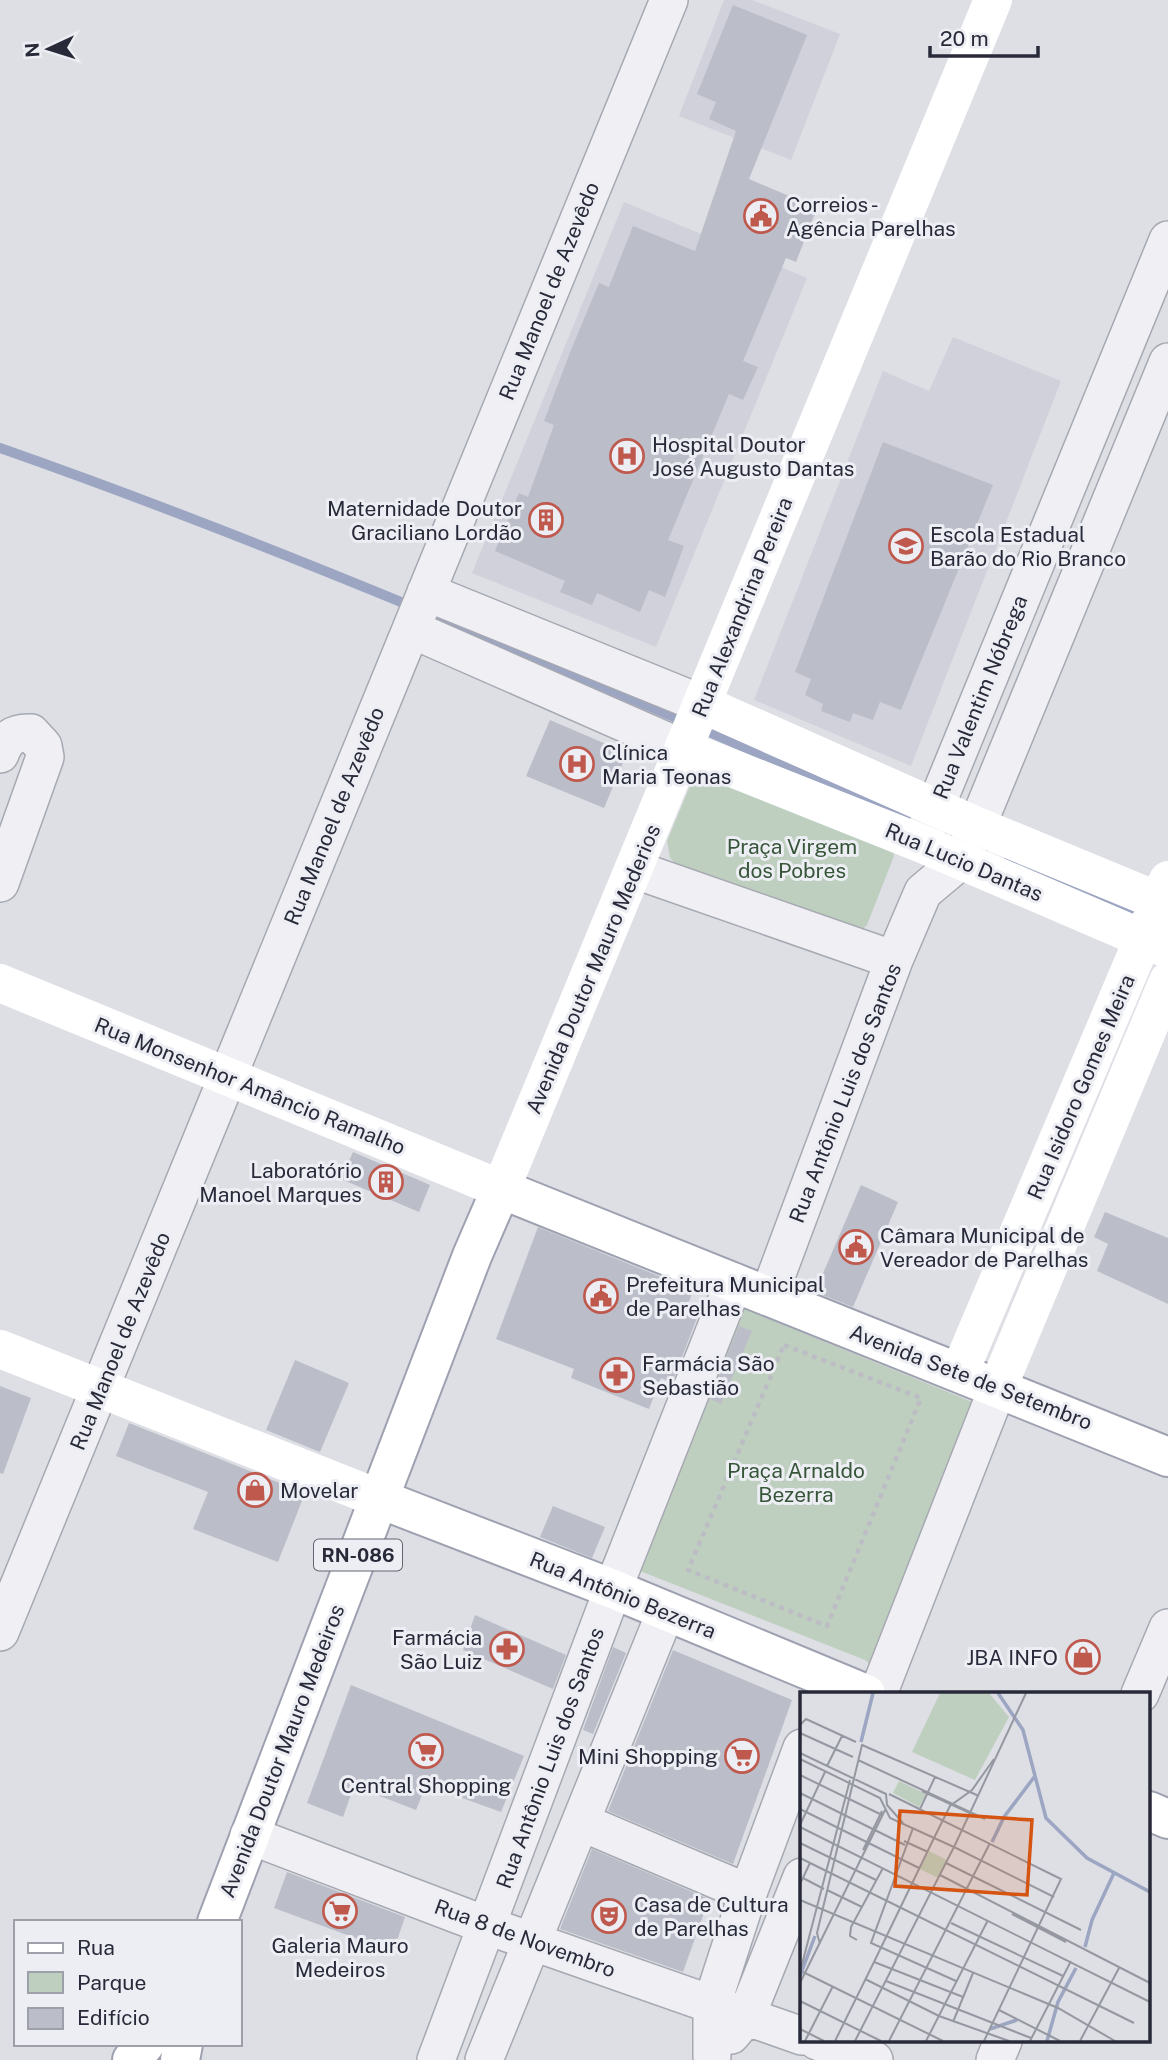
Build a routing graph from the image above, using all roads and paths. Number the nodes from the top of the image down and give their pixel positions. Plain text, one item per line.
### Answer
1 (668, 0) edge
2 (993, 0) edge
3 (1168, 240) edge
4 (1168, 362) edge
5 (426, 592) junction
6 (411, 629) junction
7 (702, 704) junction
8 (684, 748) junction
9 (0, 754) edge
10 (935, 808) junction
11 (977, 826) junction
12 (920, 843) junction
13 (960, 861) junction
14 (636, 870) junction
15 (0, 883) edge
16 (923, 892) junction
17 (1165, 896) edge
18 (1156, 944) edge
19 (894, 960) junction
20 (1168, 981) edge
21 (0, 983) edge
22 (226, 1077) junction
23 (501, 1189) junction
24 (752, 1289) junction
25 (0, 1349) edge
26 (960, 1371) junction
27 (998, 1387) junction
28 (102, 1389) junction
29 (1168, 1457) edge
30 (380, 1499) junction
31 (616, 1590) junction
32 (666, 1611) junction
33 (827, 1626) joint
34 (1168, 1628) edge
35 (0, 1632) edge
36 (825, 1687) edge
37 (854, 1692) edge
38 (879, 1692) edge
39 (1141, 1692) edge
40 (800, 1753) edge
41 (1150, 1811) edge
42 (1168, 1819) edge
43 (581, 1822) junction
44 (249, 1835) junction
45 (800, 1882) edge
46 (748, 1893) junction
47 (217, 1920) edge
48 (488, 1926) junction
49 (533, 1942) junction
50 (712, 2004) junction
51 (746, 2017) junction
52 (800, 2035) edge
53 (820, 2042) edge
54 (1003, 2042) edge
55 (143, 2046) edge
56 (712, 2058) edge
57 (132, 2060) edge
58 (436, 2060) edge
59 (484, 2060) edge
60 (874, 2060) edge
61 (995, 2060) edge

1 - 5 street, Rua Manoel de Azevêdo
2 - 7 street, Rua Alexandrina Pereira
3 - 10 street, Rua Valentim Nóbrega
4 - 11 street
5 - 6 street, Rua Manoel de Azevêdo
5 - 7 street, Rua Lucio Dantas
6 - 8 street, Rua Lucio Dantas
6 - 22 street, Rua Manoel de Azevêdo
7 - 8 street, Rua Alexandrina Pereira
7 - 10 street, Rua Lucio Dantas
8 - 12 street, Rua Lucio Dantas
8 - 14 street, Avenida Doutor Mauro Mederios
9 - 15 street
10 - 11 street, Rua Lucio Dantas
10 - 12 street, Rua Valentim Nóbrega
11 - 13 street
11 - 17 street, Rua Lucio Dantas
12 - 13 street, Rua Lucio Dantas
12 - 16 street, Rua Antônio Luis dos Santos
13 - 16 street, Rua Antônio Luis dos Santos
13 - 18 street, Rua Lucio Dantas
14 - 19 street
14 - 23 street, Avenida Doutor Mauro Mederios
16 - 19 street, Rua Antônio Luis dos Santos
17 - 18 street, Rua Isidoro Gomes Meira
18 - 26 street, Rua Isidoro Gomes Meira
19 - 24 street, Rua Antônio Luis dos Santos
20 - 27 street, Rua Isidoro Gomes Meira
21 - 22 street, Rua Monsenhor Amâncio Ramalho
22 - 23 street, Rua Monsenhor Amâncio Ramalho
22 - 28 street, Rua Manoel de Azevêdo
23 - 24 street, Avenida Sete de Setembro
23 - 30 street, Avenida Doutor Mauro Medeiros / RN-086
24 - 26 street, Avenida Sete de Setembro
24 - 31 street, Rua Antônio Luis dos Santos
25 - 28 street, Rua Antônio Bezerra
26 - 27 street, Avenida Sete de Setembro
27 - 29 street, Avenida Sete de Setembro
27 - 38 street
28 - 30 street, Rua Antônio Bezerra
28 - 35 street, Rua Manoel de Azevêdo
30 - 31 street, Rua Antônio Bezerra / RN-086
30 - 44 street, Avenida Doutor Mauro Medeiros / RN-086
31 - 32 street, Rua Antônio Bezerra / RN-086
31 - 48 street, Rua Antônio Luis dos Santos
31 - 49 street
32 - 36 street, Rua Antônio Bezerra / RN-086
32 - 43 street
33 - 33 path
34 - 39 street
36 - 37 street, Rua Antônio Bezerra / RN-086
40 - 46 street
41 - 42 street
43 - 46 street
43 - 49 street
44 - 47 street, Avenida Doutor Mauro Medeiros / RN-086
44 - 48 street, Rua 8 de Novembro
45 - 51 street
46 - 50 street
48 - 49 street, Rua 8 de Novembro
48 - 58 street, Rua Antônio Luis dos Santos
49 - 50 street, Rua 8 de Novembro
49 - 59 street
50 - 51 street, Rua 8 de Novembro
50 - 56 street
51 - 52 street, Rua 8 de Novembro
51 - 56 street
53 - 60 street
54 - 61 street
55 - 57 street

